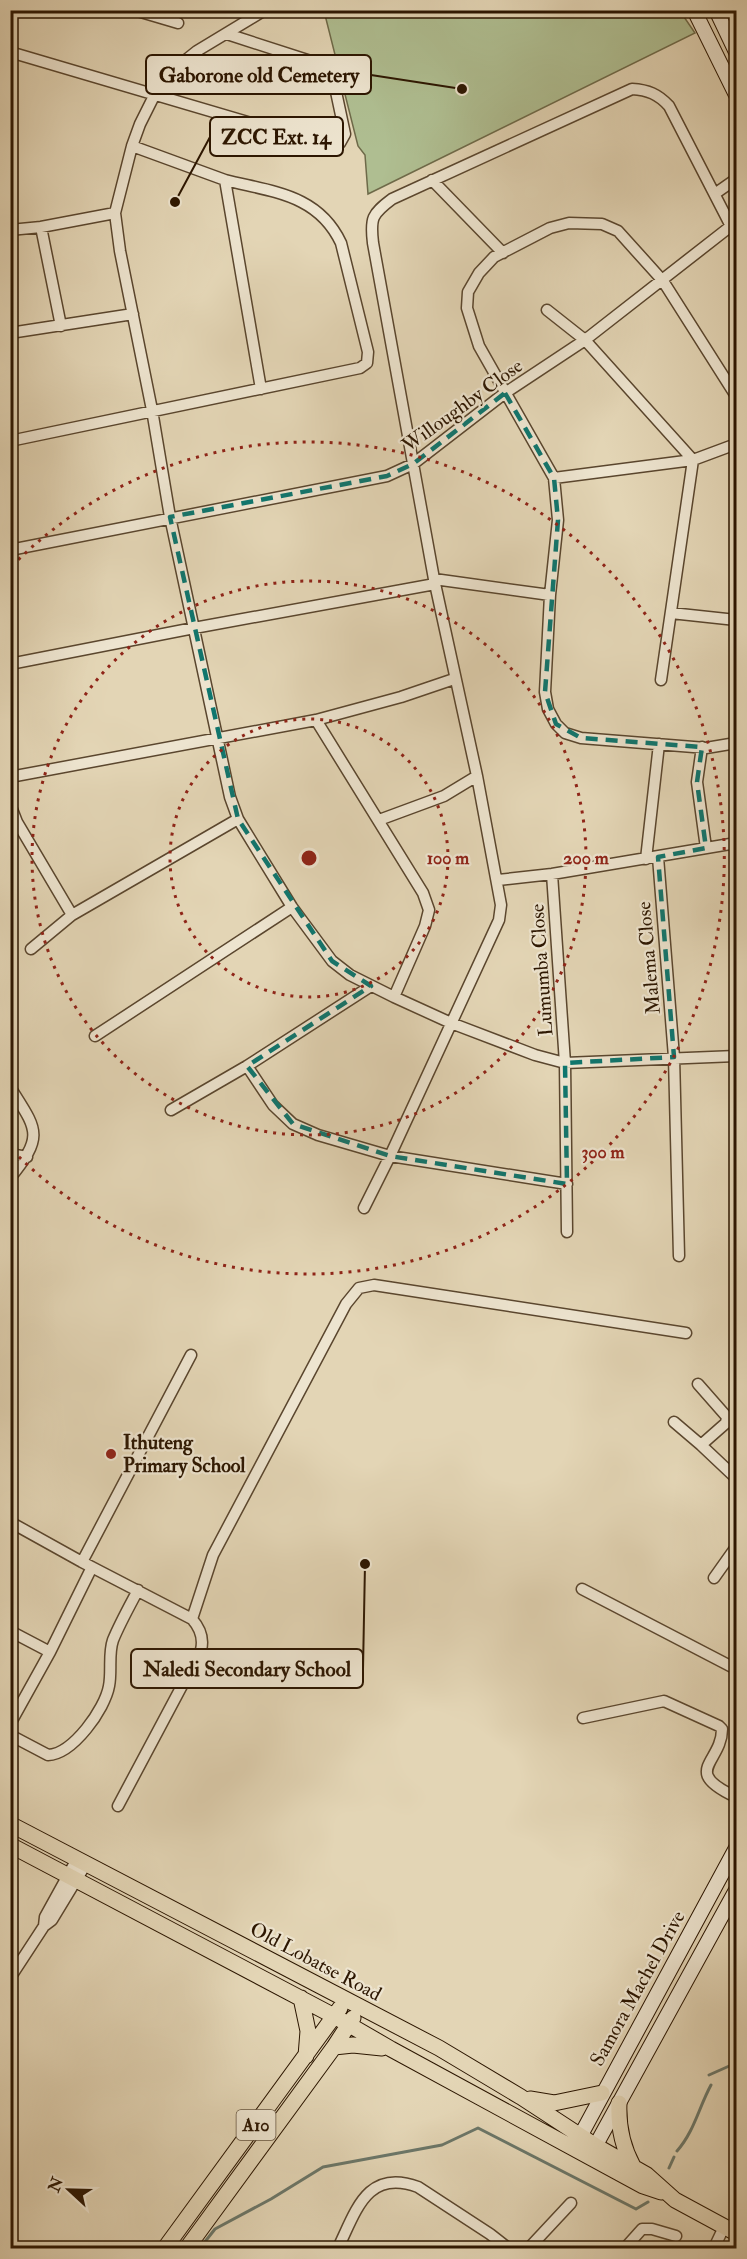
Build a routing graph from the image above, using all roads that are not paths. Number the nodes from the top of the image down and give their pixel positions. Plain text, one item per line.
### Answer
1 (135, 10) edge
2 (265, 10) edge
3 (694, 10) edge
4 (716, 10) edge
5 (253, 13) edge
6 (178, 23) dead end
7 (227, 34) junction
8 (10, 52) edge
9 (736, 52) edge
10 (155, 93) junction
11 (736, 95) edge
12 (132, 146) junction
13 (736, 179) edge
14 (225, 180) junction
15 (432, 180) junction
16 (716, 193) junction
17 (115, 213) junction
18 (41, 227) junction
19 (10, 230) edge
20 (734, 231) edge
21 (503, 253) junction
22 (663, 281) junction
23 (547, 310) dead end
24 (133, 314) junction
25 (61, 326) junction
26 (10, 333) edge
27 (585, 340) junction
28 (261, 389) junction
29 (505, 393) junction
30 (736, 396) edge
31 (152, 410) junction
32 (10, 441) edge
33 (736, 444) edge
34 (693, 460) junction
35 (412, 464) junction
36 (554, 478) junction
37 (170, 517) junction
38 (10, 550) edge
39 (434, 582) junction
40 (550, 595) junction
41 (671, 613) junction
42 (736, 620) edge
43 (194, 628) junction
44 (10, 664) edge
45 (454, 679) junction
46 (661, 680) dead end
47 (316, 720) junction
48 (217, 737) junction
49 (736, 743) edge
50 (659, 744) junction
51 (702, 747) junction
52 (477, 776) junction
53 (10, 777) edge
54 (10, 804) edge
55 (238, 819) junction
56 (379, 820) junction
57 (736, 843) edge
58 (706, 848) junction
59 (658, 857) junction
60 (646, 859) junction
61 (552, 874) junction
62 (498, 880) junction
63 (292, 907) junction
64 (72, 915) junction
65 (31, 949) dead end
66 (371, 986) junction
67 (394, 997) junction
68 (451, 1023) junction
69 (94, 1036) dead end
70 (736, 1056) edge
71 (674, 1057) junction
72 (566, 1063) junction
73 (247, 1066) junction
74 (10, 1087) edge
75 (171, 1110) dead end
76 (10, 1154) edge
77 (390, 1156) junction
78 (27, 1157) junction
79 (10, 1178) edge
80 (567, 1184) junction
81 (364, 1208) dead end
82 (567, 1232) dead end
83 (679, 1256) dead end
84 (686, 1333) dead end
85 (191, 1356) dead end
86 (698, 1384) dead end
87 (674, 1422) dead end
88 (701, 1445) junction
89 (736, 1478) edge
90 (10, 1522) edge
91 (736, 1547) edge
92 (87, 1565) junction
93 (714, 1578) dead end
94 (582, 1589) dead end
95 (138, 1590) junction
96 (192, 1619) junction
97 (10, 1631) edge
98 (50, 1652) junction
99 (736, 1669) edge
100 (583, 1718) dead end
101 (10, 1724) edge
102 (10, 1735) edge
103 (736, 1797) edge
104 (118, 1806) dead end
105 (10, 1824) edge
106 (10, 1845) edge
107 (736, 1848) edge
108 (81, 1861) junction
109 (72, 1878) junction
110 (736, 1890) edge
111 (10, 1978) edge
112 (301, 1998) junction
113 (353, 2004) junction
114 (334, 2016) junction
115 (348, 2024) junction
116 (334, 2047) junction
117 (391, 2049) junction
118 (306, 2056) junction
119 (602, 2093) junction
120 (521, 2097) junction
121 (619, 2103) junction
122 (577, 2142) junction
123 (592, 2152) junction
124 (633, 2166) junction
125 (664, 2193) junction
126 (571, 2203) dead end
127 (730, 2230) edge
128 (676, 2236) dead end
129 (165, 2248) edge
130 (186, 2248) edge
131 (338, 2248) edge
132 (508, 2248) edge
133 (529, 2248) edge
134 (625, 2248) edge
135 (716, 2248) edge

1 - 6 street
2 - 5 street
3 - 11 main road
4 - 9 main road
5 - 7 street
7 - 10 street
7 - 10 street
8 - 10 street
10 - 12 street
12 - 14 street
12 - 17 street
13 - 16 street
14 - 28 street
14 - 28 street
15 - 16 street
15 - 21 street
15 - 35 street
16 - 20 street
17 - 18 street
17 - 24 street
18 - 19 street
18 - 25 street
20 - 22 street, Willoughby Close
21 - 22 street
21 - 29 street
22 - 27 street, Willoughby Close
22 - 30 street
23 - 27 street
24 - 25 street
24 - 31 street
25 - 26 street
27 - 29 street, Willoughby Close
27 - 34 street
28 - 31 street
29 - 35 street, Willoughby Close
29 - 36 street
31 - 32 street
31 - 37 street
33 - 34 street
34 - 36 street
34 - 41 street
35 - 37 street, Willoughby Close
35 - 39 street
36 - 40 street
37 - 38 street, Willoughby Close
37 - 43 street
39 - 40 street
39 - 43 street
39 - 45 street
40 - 50 street
41 - 42 street
41 - 46 street
43 - 44 street
43 - 48 street
45 - 47 street
45 - 52 street
47 - 48 street
47 - 56 street
48 - 53 street
48 - 55 street
49 - 51 street
50 - 51 street
50 - 60 street
51 - 58 street
52 - 56 street
52 - 62 street
54 - 64 street
55 - 63 street
55 - 64 street
56 - 67 street
57 - 58 street
58 - 59 street
59 - 60 street
59 - 71 street, Malema Close
60 - 61 street
61 - 62 street
61 - 72 street, Lumumba Close
62 - 68 street
63 - 66 street
63 - 69 street
64 - 65 street
66 - 67 street
66 - 73 street
67 - 68 street
68 - 72 street
68 - 77 street
70 - 71 street
71 - 72 street
71 - 83 street, Malema Close
72 - 80 street, Lumumba Close
73 - 75 street
73 - 77 street
74 - 78 street
76 - 78 street
77 - 80 street
77 - 81 street
78 - 79 street
80 - 82 street, Lumumba Close
84 - 96 street
85 - 92 street
86 - 88 street
87 - 88 street
88 - 89 street
90 - 92 street
91 - 93 street
92 - 95 street
92 - 98 street
94 - 99 street
95 - 96 street
95 - 102 street
96 - 104 street
97 - 98 street
98 - 101 street
100 - 103 street
105 - 108 main road, Old Lobatse Road
106 - 109 main road, Old Lobatse Road
107 - 119 main road, Samora Machel Drive
108 - 109 street
108 - 113 main road, Old Lobatse Road
109 - 111 street
109 - 112 main road, Old Lobatse Road
110 - 121 main road, Samora Machel Drive
112 - 114 main road, Old Lobatse Road
112 - 118 main road
113 - 114 main road, A10
113 - 115 main road, A10
113 - 120 main road, Old Lobatse Road
114 - 115 main road, Old Lobatse Road
114 - 118 main road, A10
115 - 116 main road, A10
115 - 117 main road, Old Lobatse Road
116 - 117 main road
116 - 130 main road, A10
117 - 122 main road, Old Lobatse Road
118 - 129 main road, A10
119 - 120 main road
119 - 122 main road, Samora Machel Drive
120 - 122 main road, Old Lobatse Road
121 - 123 main road, Samora Machel Drive
121 - 124 main road
122 - 123 main road, Old Lobatse Road
123 - 124 main road
123 - 125 main road
124 - 125 main road
125 - 127 main road
126 - 133 street
127 - 135 street
128 - 134 street
131 - 132 street

